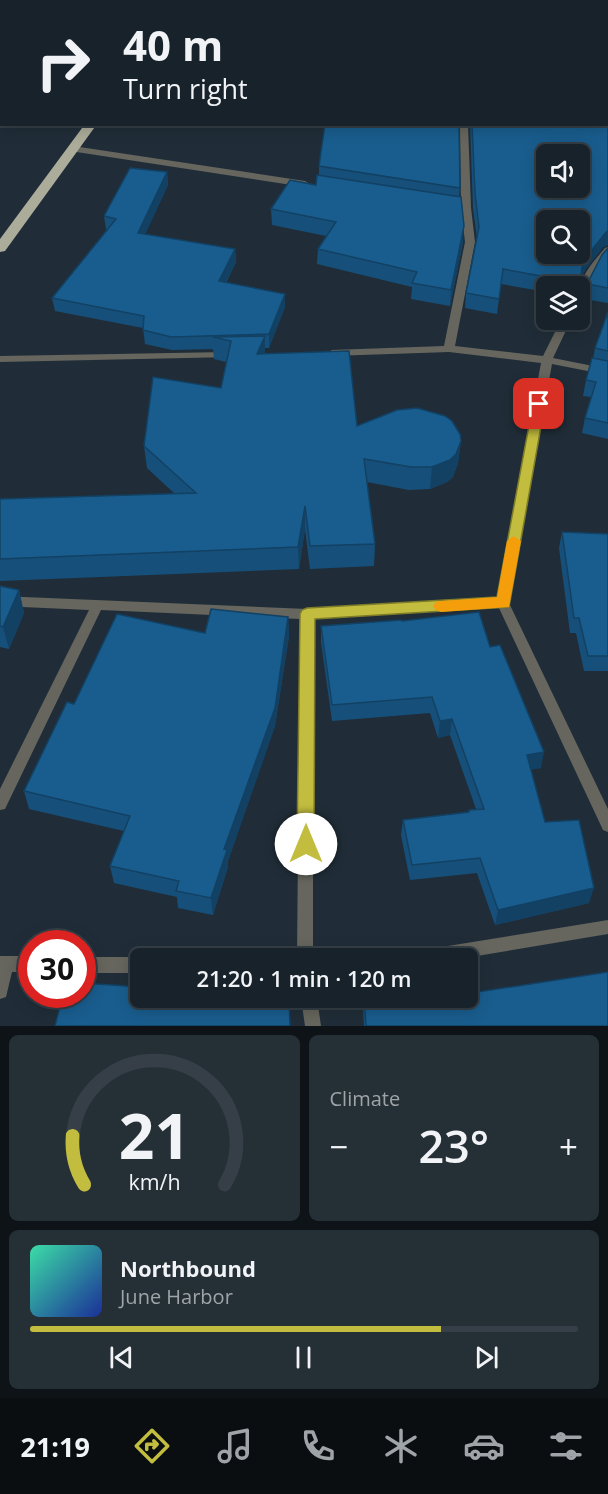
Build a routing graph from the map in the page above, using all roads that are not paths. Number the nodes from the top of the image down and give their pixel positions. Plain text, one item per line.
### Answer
1 (90, 126) edge
2 (464, 126) edge
3 (73, 149) junction
4 (316, 186) edge
5 (454, 207) edge
6 (466, 208) junction
7 (0, 248) edge
8 (608, 250) edge
9 (588, 276) edge
10 (561, 330) edge
11 (449, 348) junction
12 (325, 353) edge
13 (245, 355) edge
14 (0, 359) edge
15 (547, 360) junction
16 (608, 372) edge
17 (0, 601) edge
18 (503, 603) junction
19 (97, 606) junction
20 (307, 614) junction
21 (0, 804) edge
22 (608, 825) edge
23 (608, 927) edge
24 (305, 948) edge
25 (478, 949) edge
26 (3, 964) edge
27 (96, 964) edge
28 (130, 965) edge
29 (0, 991) edge
30 (310, 1008) edge
31 (313, 1026) edge

1 - 3 highway
2 - 6 street
3 - 4 street
3 - 7 highway
5 - 6 street
6 - 11 street
8 - 9 street
10 - 15 street
11 - 12 street
11 - 15 street
13 - 14 street
15 - 16 street
15 - 18 street
17 - 19 street
18 - 20 street
18 - 22 street
19 - 20 street
19 - 21 street
20 - 24 street
23 - 25 street
26 - 29 street
27 - 28 street
30 - 31 street

